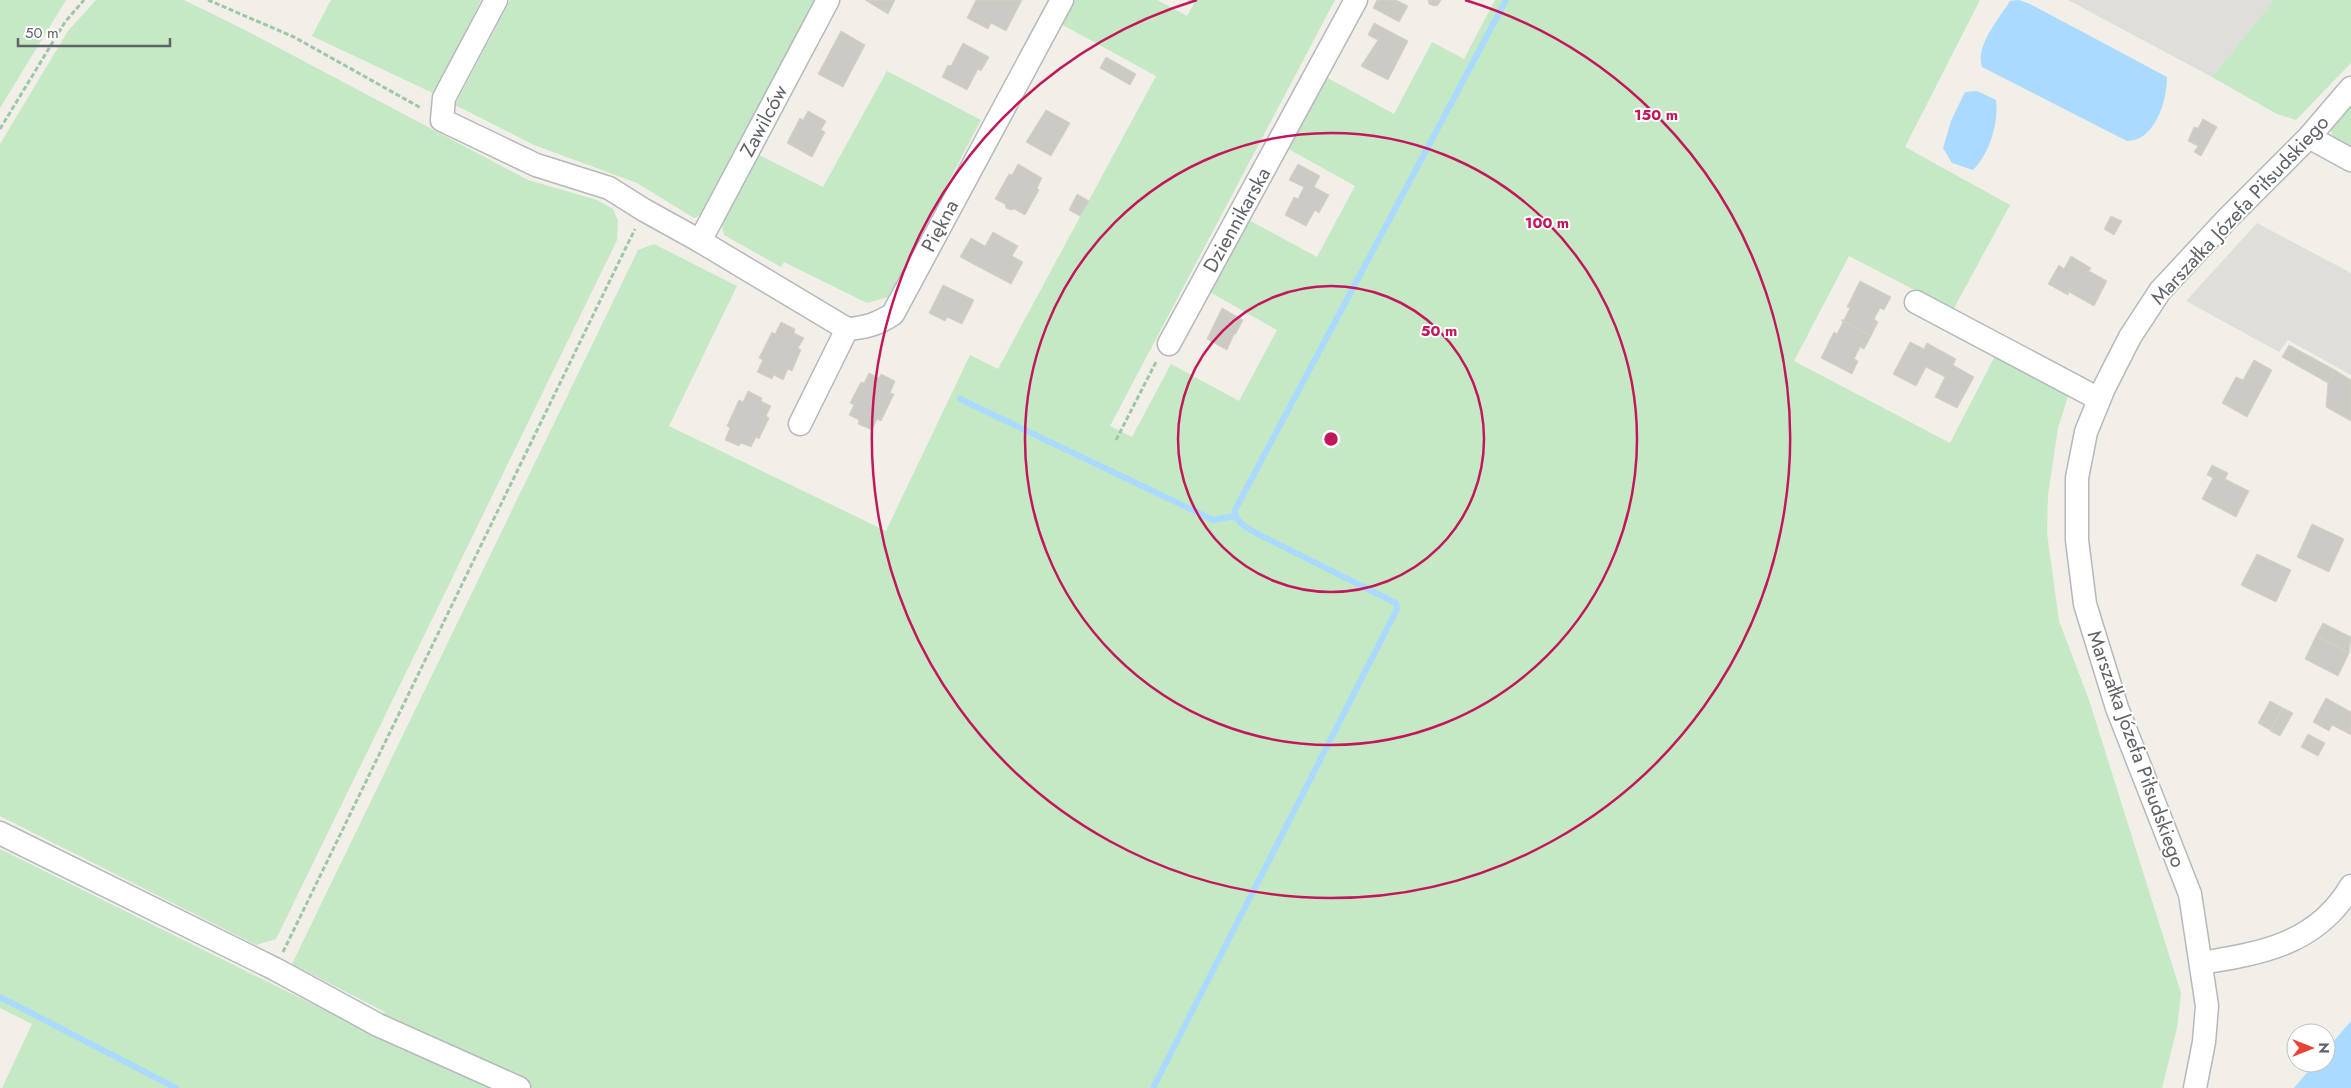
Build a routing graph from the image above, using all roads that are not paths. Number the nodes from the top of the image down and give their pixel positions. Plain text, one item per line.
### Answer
1 (496, 0) edge
2 (828, 0) edge
3 (1062, 0) edge
4 (1356, 0) edge
5 (2351, 88) edge
6 (2309, 137) junction
7 (2351, 160) edge
8 (700, 241) junction
9 (1916, 302) dead end
10 (847, 329) junction
11 (1169, 344) road end
12 (2099, 399) junction
13 (800, 424) dead end
14 (0, 833) edge
15 (2351, 886) edge
16 (2202, 964) junction
17 (519, 1088) edge
18 (2195, 1088) edge

1 - 8 street
2 - 8 street, Zawilców
3 - 10 street, Piękna
4 - 11 street, Dziennikarska
5 - 6 street, Marszałka Józefa Piłsudskiego
6 - 7 street
6 - 12 street, Marszałka Józefa Piłsudskiego
8 - 10 street
9 - 12 street
10 - 13 street
12 - 16 street, Marszałka Józefa Piłsudskiego
14 - 17 street
15 - 16 street
16 - 18 street, Marszałka Józefa Piłsudskiego

